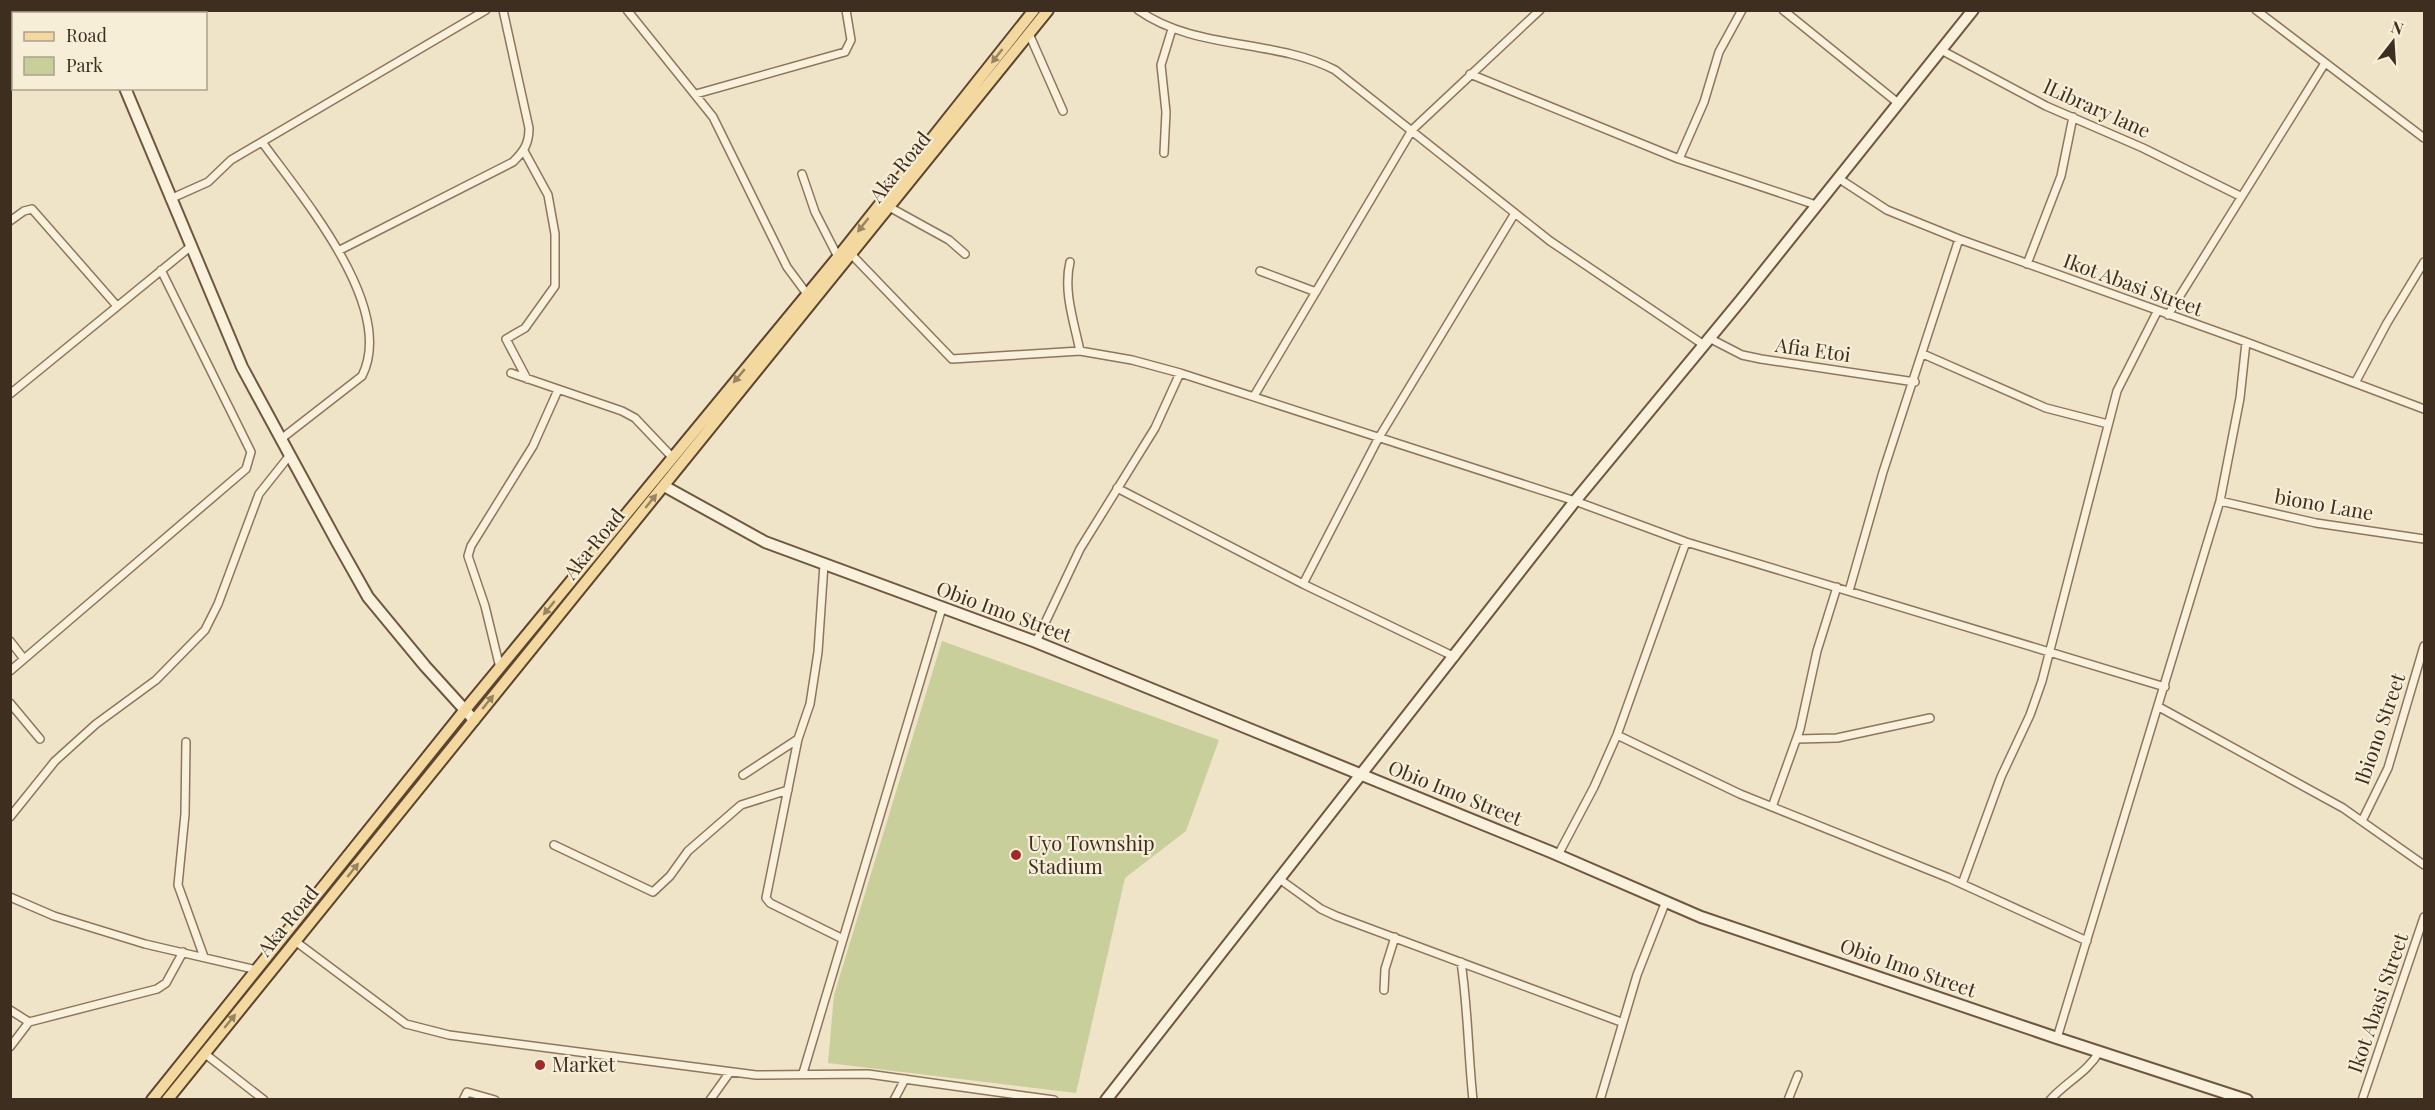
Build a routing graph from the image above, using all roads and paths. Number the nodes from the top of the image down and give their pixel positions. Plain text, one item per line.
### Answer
1 (486, 10) edge
2 (503, 10) edge
3 (627, 10) edge
4 (846, 10) edge
5 (1034, 10) edge
6 (1048, 10) edge
7 (1138, 10) edge
8 (1540, 10) edge
9 (1742, 10) edge
10 (1783, 10) edge
11 (1973, 10) edge
12 (2256, 10) edge
13 (1172, 30) junction
14 (1030, 36) junction
15 (1941, 50) junction
16 (2325, 63) junction
17 (1470, 74) junction
18 (126, 90) edge
19 (696, 94) junction
20 (1898, 103) junction
21 (1064, 111) dead end
22 (2073, 117) junction
23 (1412, 130) junction
24 (2424, 138) edge
25 (262, 142) junction
26 (524, 151) junction
27 (1164, 153) dead end
28 (1680, 159) junction
29 (802, 174) dead end
30 (1838, 178) junction
31 (2240, 196) junction
32 (170, 199) junction
33 (1816, 205) junction
34 (891, 208) junction
35 (1515, 213) junction
36 (10, 221) edge
37 (1959, 240) junction
38 (190, 247) junction
39 (340, 250) junction
40 (965, 254) dead end
41 (852, 255) junction
42 (838, 257) junction
43 (1070, 262) dead end
44 (2424, 262) edge
45 (2027, 264) junction
46 (161, 270) junction
47 (1260, 271) dead end
48 (1316, 292) junction
49 (807, 294) junction
50 (117, 306) junction
51 (2157, 312) junction
52 (2168, 315) junction
53 (1707, 342) junction
54 (2246, 342) junction
55 (1080, 351) junction
56 (1923, 354) junction
57 (511, 373) dead end
58 (1180, 373) junction
59 (527, 378) junction
60 (1915, 381) junction
61 (2355, 383) junction
62 (558, 390) junction
63 (10, 394) edge
64 (1254, 396) junction
65 (2424, 409) edge
66 (2108, 424) junction
67 (281, 439) junction
68 (1378, 439) junction
69 (290, 455) junction
70 (672, 457) junction
71 (664, 486) junction
72 (1117, 488) junction
73 (1575, 501) junction
74 (2220, 501) junction
75 (2424, 539) edge
76 (1686, 542) junction
77 (824, 564) junction
78 (1303, 584) junction
79 (1837, 587) junction
80 (1850, 591) junction
81 (942, 608) junction
82 (10, 641) edge
83 (1036, 642) junction
84 (2424, 646) edge
85 (2048, 652) junction
86 (1455, 657) junction
87 (24, 659) junction
88 (500, 668) junction
89 (10, 671) edge
90 (2164, 687) junction
91 (10, 703) edge
92 (2159, 707) junction
93 (464, 711) junction
94 (1930, 718) dead end
95 (474, 720) junction
96 (1617, 735) junction
97 (40, 739) dead end
98 (798, 739) junction
99 (1797, 739) junction
100 (186, 742) dead end
101 (1360, 774) junction
102 (743, 775) dead end
103 (788, 790) junction
104 (1772, 807) junction
105 (10, 817) edge
106 (2362, 821) junction
107 (554, 844) dead end
108 (1558, 855) junction
109 (2424, 865) edge
110 (1278, 878) junction
111 (1962, 884) junction
112 (10, 897) edge
113 (1666, 901) junction
114 (2424, 917) edge
115 (1395, 937) junction
116 (843, 939) junction
117 (295, 941) junction
118 (2087, 941) junction
119 (183, 952) junction
120 (204, 957) junction
121 (1461, 962) junction
122 (257, 970) junction
123 (1384, 990) dead end
124 (10, 1010) edge
125 (29, 1022) junction
126 (1621, 1022) junction
127 (2057, 1038) junction
128 (10, 1047) edge
129 (2099, 1052) junction
130 (204, 1053) junction
131 (730, 1072) junction
132 (803, 1073) junction
133 (1798, 1075) dead end
134 (905, 1080) junction
135 (152, 1100) edge
136 (167, 1100) edge
137 (264, 1100) edge
138 (463, 1100) edge
139 (495, 1100) edge
140 (710, 1100) edge
141 (894, 1100) edge
142 (1054, 1100) edge
143 (1106, 1100) edge
144 (1473, 1100) edge
145 (1600, 1100) edge
146 (1788, 1100) edge
147 (2050, 1100) edge
148 (2247, 1100) edge
149 (2362, 1100) edge

1 - 25 street
2 - 26 street
3 - 19 street
4 - 19 street
5 -> 42 main road, Aka Road
6 - 14 main road, Aka Road
7 - 13 street, Afia Etoi
8 - 17 street
9 - 28 street
10 - 20 street
11 - 15 street
12 - 16 street
13 - 23 street, Afia Etoi
13 - 27 street
14 - 21 street
14 - 34 main road, Aka Road
15 - 20 street
15 - 22 street, lLibrary lane
16 - 24 street
16 - 31 street
17 - 23 street
17 - 28 street
18 - 32 street
19 - 49 street
20 - 30 street
22 - 31 street, lLibrary lane
22 - 45 street
23 - 35 street, Afia Etoi
23 - 48 street
25 - 32 street
25 - 39 street
26 - 39 street
26 - 59 street
28 - 33 street
29 - 42 street
30 - 33 street
30 - 37 street, Ikot Abasi Street
31 - 52 street
32 - 38 street
33 - 53 street
34 - 40 street
34 - 41 main road, Aka Road
35 - 53 street, Afia Etoi
35 - 68 street
36 - 50 street
37 - 45 street, Ikot Abasi Street
37 - 56 street
38 - 46 street
38 - 67 street
39 - 67 street
41 - 55 street
41 - 71 main road, Aka Road
42 - 49 main road, Aka Road
43 - 55 street
44 - 61 street
45 - 51 street, Ikot Abasi Street
46 - 50 street
46 - 87 street
47 - 48 street
48 - 64 street
49 -> 70 main road, Aka Road
50 - 63 street
51 - 52 street, Ikot Abasi Street
51 - 66 street
52 - 54 street, Ikot Abasi Street
53 - 60 street, Afia Etoi
53 - 73 street
54 - 61 street, Ikot Abasi Street
54 - 74 street
55 - 58 street
56 - 60 street
56 - 66 street
57 - 59 street
58 - 64 street
58 - 72 street
59 - 62 street
60 - 80 street
61 - 65 street, Ikot Abasi Street
62 - 70 street
62 - 88 street
64 - 68 street
66 - 85 street
67 - 69 street
68 - 73 street
68 - 78 street
69 - 93 street
69 - 105 street
70 -> 88 main road, Aka Road
71 - 77 street, Obio Imo Street
95 -> 71 main road, Aka Road
72 - 78 street
72 - 83 street
73 - 76 street
73 - 86 street
74 - 75 street, biono Lane
74 - 90 street
76 - 79 street
76 - 96 street
77 - 81 street, Obio Imo Street
77 - 98 street
78 - 86 street
79 - 80 street
79 - 99 street
80 - 85 street
81 - 83 street, Obio Imo Street
81 - 116 street
82 - 87 street
83 - 101 street, Obio Imo Street
84 - 106 street, Ibiono Street
85 - 90 street
85 - 111 street
86 - 101 street
87 - 89 street
88 - 93 main road, Aka Road
90 - 92 street
91 - 97 street
92 - 106 street
92 - 118 street
93 - 95 street
93 - 122 main road, Aka Road
94 - 99 street
117 -> 95 main road, Aka Road
96 - 104 street
96 - 108 street
98 - 102 street
98 - 103 street
99 - 104 street
100 - 120 street
101 - 108 street, Obio Imo Street
101 - 110 street
103 - 107 street
103 - 116 street
104 - 111 street
106 - 109 street
108 - 113 street, Obio Imo Street
110 - 115 street
110 - 143 street
111 - 118 street
112 - 119 street
113 - 126 street
113 - 127 street, Obio Imo Street
114 - 149 street, Ikot Abasi Street
115 - 121 street
115 - 123 street
116 - 132 street
130 -> 117 main road, Aka Road
117 - 131 street
118 - 127 street
119 - 120 street
119 - 125 street
120 - 122 street
121 - 126 street
121 - 144 street
122 - 135 main road, Aka Road
124 - 125 street
125 - 128 street
126 - 145 street
127 - 129 street, Obio Imo Street
129 - 147 street
129 - 148 street, Obio Imo Street
130 - 136 main road, Aka Road
130 - 137 street
131 - 132 street
131 - 140 street
132 - 134 street
133 - 146 street
134 - 141 street
134 - 142 street
138 - 139 street

